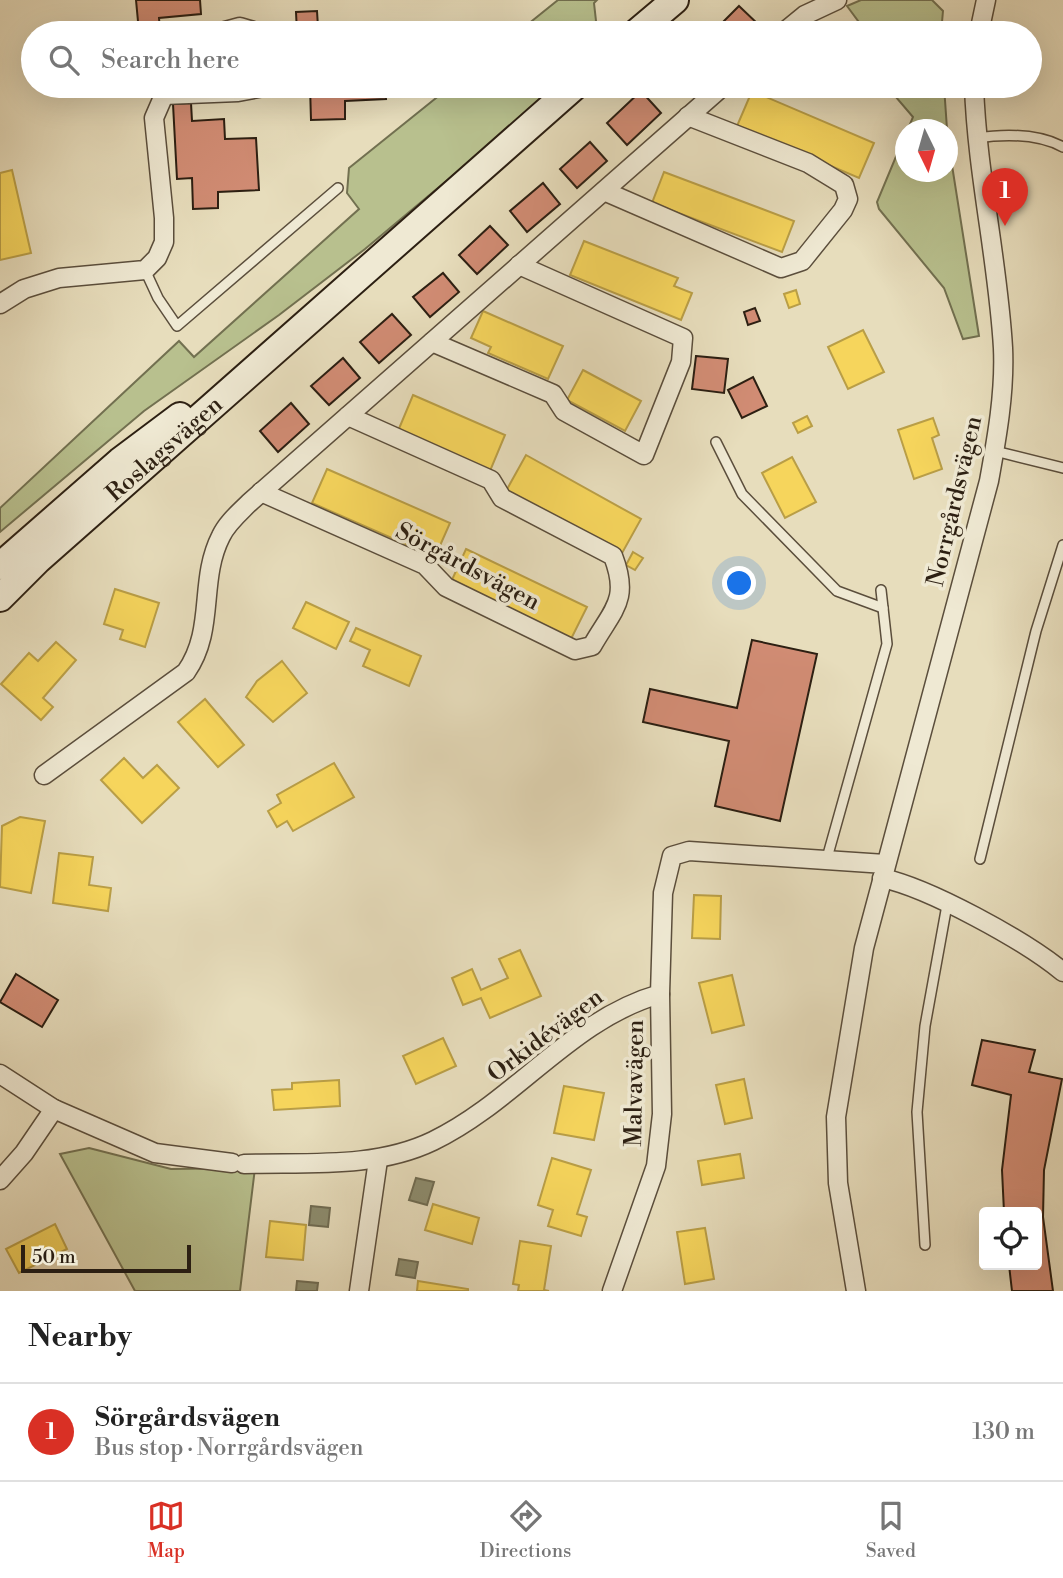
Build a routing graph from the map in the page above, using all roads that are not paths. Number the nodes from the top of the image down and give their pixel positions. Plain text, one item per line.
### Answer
1 (675, 0) edge
2 (838, 0) edge
3 (986, 0) edge
4 (650, 21) edge
5 (798, 21) edge
6 (982, 21) edge
7 (161, 98) edge
8 (561, 98) edge
9 (709, 98) edge
10 (974, 98) edge
11 (688, 116) junction
12 (976, 138) junction
13 (1063, 147) edge
14 (338, 188) dead end
15 (604, 191) junction
16 (519, 265) junction
17 (145, 270) junction
18 (332, 301) junction
19 (0, 304) edge
20 (432, 342) junction
21 (348, 415) junction
22 (716, 442) dead end
23 (995, 451) junction
24 (120, 461) junction
25 (1063, 468) edge
26 (261, 492) junction
27 (1063, 545) edge
28 (0, 547) edge
29 (0, 566) edge
30 (881, 590) dead end
31 (0, 597) edge
32 (883, 608) junction
33 (44, 775) dead end
34 (827, 858) junction
35 (979, 859) dead end
36 (883, 871) junction
37 (947, 905) junction
38 (1063, 972) edge
39 (660, 994) junction
40 (0, 1074) edge
41 (54, 1110) junction
42 (378, 1160) junction
43 (0, 1180) edge
44 (925, 1245) dead end
45 (359, 1291) edge
46 (611, 1291) edge
47 (856, 1291) edge

1 - 4 main road
2 - 5 street
3 - 6 street
7 - 17 street
8 - 18 main road, Roslagsvägen
9 - 11 street
10 - 12 street, Norrgårdsvägen
11 - 15 street
11 - 15 street
12 - 13 lane
12 - 23 street, Norrgårdsvägen
14 - 17 lane
15 - 16 street
16 - 20 street
16 - 20 street
17 - 19 street
18 - 24 main road, Roslagsvägen
18 - 31 main road, Roslagsvägen
20 - 21 street
21 - 26 street
21 - 26 street, Sörgårdsvägen
22 - 32 lane
23 - 25 lane
23 - 36 street, Norrgårdsvägen
24 - 28 main road
24 - 29 main road, Roslagsvägen
26 - 33 street
27 - 35 lane
30 - 32 lane
32 - 34 lane
34 - 36 street
34 - 39 street
36 - 37 street
36 - 47 street, Norrgårdsvägen
37 - 38 street
37 - 44 lane
39 - 42 street, Orkidévägen
39 - 46 street, Malvavägen
40 - 41 street, Orkidévägen
41 - 42 street, Orkidévägen
41 - 43 street
42 - 45 street

